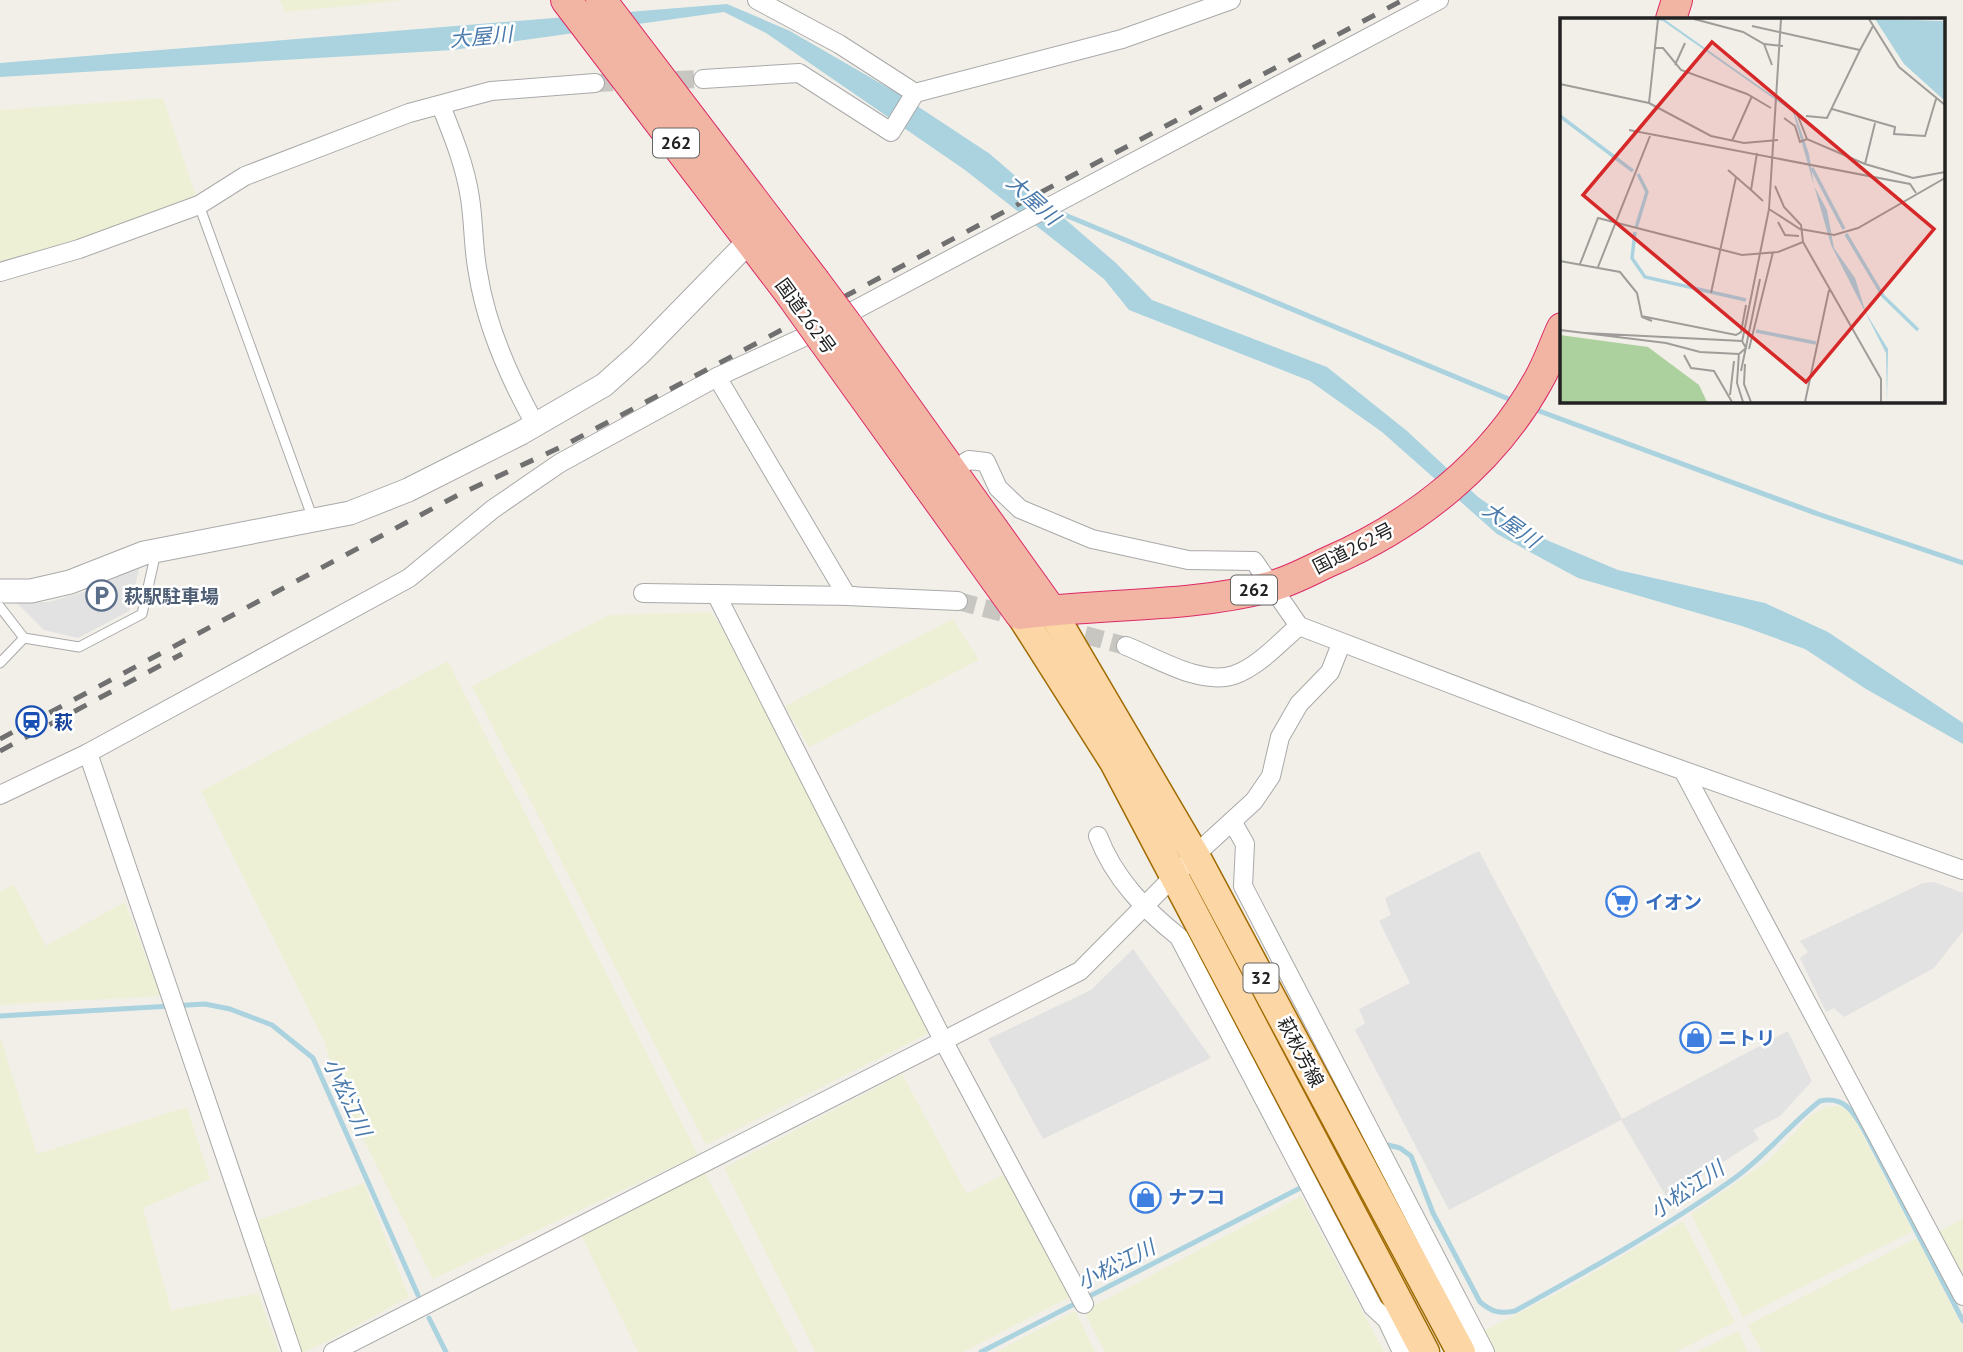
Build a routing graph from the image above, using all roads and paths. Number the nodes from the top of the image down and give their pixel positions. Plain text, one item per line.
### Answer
1 (566, 0) edge
2 (601, 0) edge
3 (757, 0) edge
4 (1231, 0) edge
5 (1439, 0) edge
6 (1677, 0) edge
7 (1671, 18) edge
8 (703, 79) tunnel mouth
9 (595, 83) tunnel mouth
10 (913, 95) junction
11 (441, 106) junction
12 (199, 205) junction
13 (760, 230) junction
14 (0, 272) edge
15 (1560, 332) edge
16 (835, 333) junction
17 (717, 377) junction
18 (535, 424) junction
19 (952, 471) junction
20 (314, 521) junction
21 (156, 551) junction
22 (1270, 587) junction
23 (0, 591) edge
24 (643, 593) dead end
25 (716, 594) junction
26 (854, 596) junction
27 (958, 601) tunnel mouth
28 (0, 607) edge
29 (1051, 610) junction
30 (1020, 614) junction
31 (1299, 626) junction
32 (24, 638) junction
33 (1341, 644) junction
34 (1126, 646) tunnel mouth
35 (0, 663) edge
36 (88, 752) junction
37 (1684, 772) junction
38 (0, 796) edge
39 (1232, 821) junction
40 (1098, 836) dead end
41 (1195, 855) junction
42 (1963, 870) edge
43 (1176, 876) junction
44 (1143, 909) junction
45 (944, 1042) junction
46 (1963, 1296) edge
47 (1084, 1304) dead end
48 (292, 1352) edge
49 (333, 1352) edge
50 (1402, 1352) edge
51 (1425, 1352) edge
52 (1461, 1352) edge
53 (1485, 1352) edge

1 - 13 highway, 国道262号 / 262
2 - 13 highway, 国道262号 / 262
3 - 10 street
4 - 10 street
5 - 17 street
6 - 7 highway
8 - 10 street
9 - 11 street
11 - 12 street
11 - 18 street
12 - 14 street
12 - 20 lane
13 - 16 highway, 国道262号 / 262, bridge
13 - 18 street
15 - 22 highway, 国道262号 / 262
16 - 19 highway, 国道262号 / 262
16 - 30 highway, 国道262号 / 262
17 - 26 street
17 - 36 street
18 - 20 street
19 - 22 street
19 - 29 highway, 国道262号 / 262
20 - 21 street
21 - 23 street
21 - 32 lane
22 - 29 highway, 国道262号 / 262
22 - 31 street
24 - 25 street
25 - 26 street
25 - 45 street
26 - 27 street
28 - 32 lane
29 - 30 highway, 国道262号 / 262
29 - 41 main road, 萩秋芳線 / 32
30 - 43 main road, 萩秋芳線 / 32
31 - 33 street
31 - 34 street
32 - 35 lane
33 - 37 street
33 - 39 street
36 - 38 street
36 - 48 street
37 - 42 street
37 - 46 street
39 - 41 street
39 - 53 street
40 - 44 street
41 - 43 street
41 - 52 main road, 萩秋芳線 / 32
43 - 44 street
43 - 51 main road, 萩秋芳線 / 32
44 - 45 street
44 - 50 street
45 - 47 street
45 - 49 street

